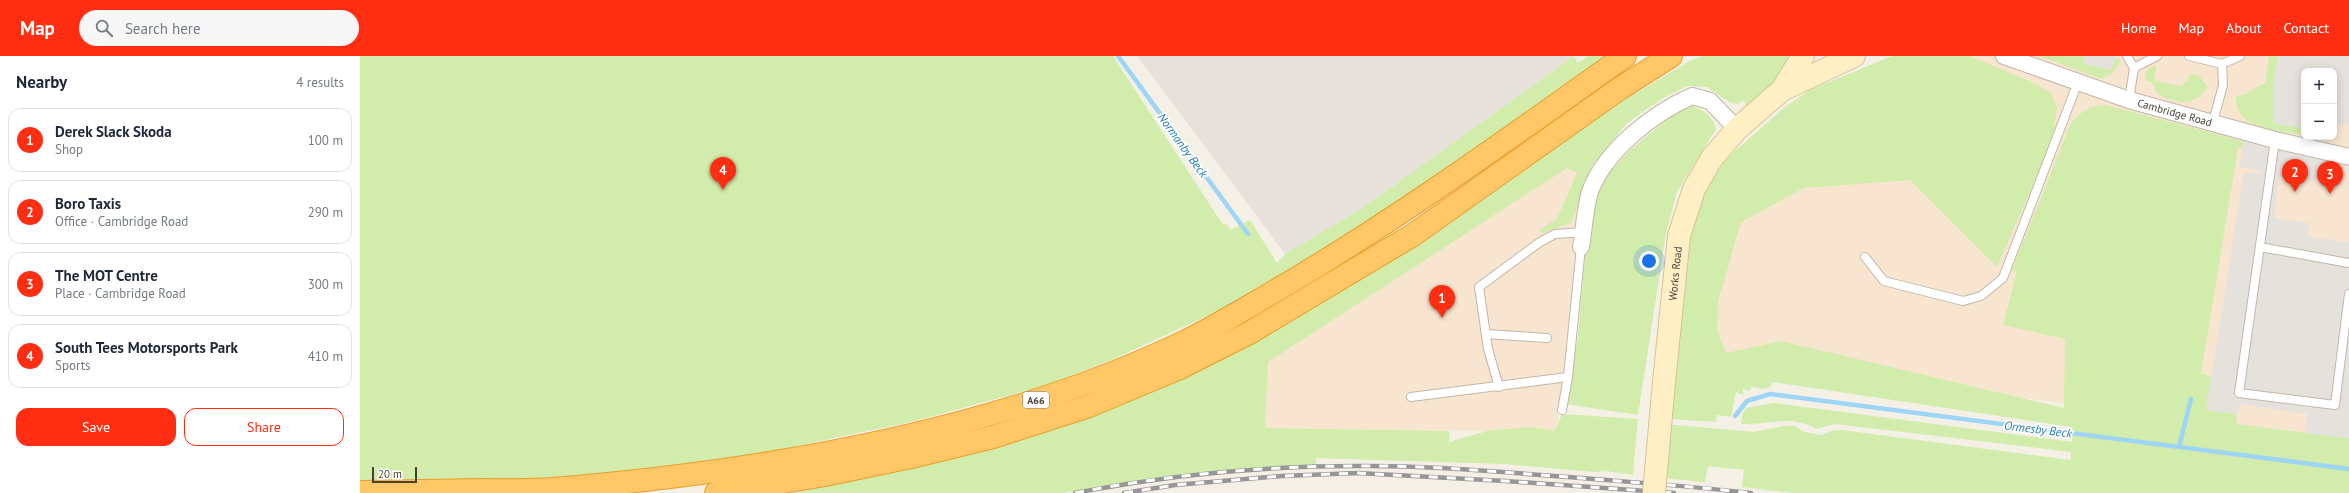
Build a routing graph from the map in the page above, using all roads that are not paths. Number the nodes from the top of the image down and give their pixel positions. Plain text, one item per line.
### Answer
1 (1625, 56) edge
2 (1803, 56) edge
3 (1854, 56) edge
4 (2004, 56) edge
5 (2127, 56) edge
6 (2156, 56) edge
7 (2189, 56) edge
8 (2240, 56) edge
9 (1671, 58) edge
10 (2222, 64) junction
11 (2134, 68) junction
12 (2078, 82) junction
13 (1782, 90) junction
14 (2129, 100) junction
15 (2213, 122) junction
16 (1738, 129) junction
17 (2275, 140) junction
18 (2349, 157) edge
19 (1582, 239) junction
20 (2260, 247) junction
21 (1865, 257) dead end
22 (2349, 263) edge
23 (2349, 294) edge
24 (1486, 334) junction
25 (1547, 338) dead end
26 (1568, 378) junction
27 (1499, 387) junction
28 (1410, 397) dead end
29 (1562, 410) dead end
30 (360, 492) edge
31 (716, 493) edge
32 (1654, 493) edge

1 - 30 highway, A66
2 - 13 main road, Works Road
3 - 13 main road, Works Road
4 - 12 street, Cambridge Road
5 - 11 lane
6 - 11 lane
7 - 10 lane
8 - 10 lane
9 - 31 highway, A66
10 - 15 lane
11 - 14 lane
12 - 14 street, Cambridge Road
12 - 21 lane
13 - 16 main road, Works Road
14 - 15 street, Cambridge Road
15 - 17 street, Cambridge Road
16 - 19 street
16 - 32 main road, Works Road, bridge
17 - 18 street, Cambridge Road
17 - 20 lane
19 - 24 lane
19 - 26 lane
20 - 22 lane
20 - 23 lane
24 - 25 lane
24 - 27 lane
26 - 27 lane
26 - 29 lane
27 - 28 lane

